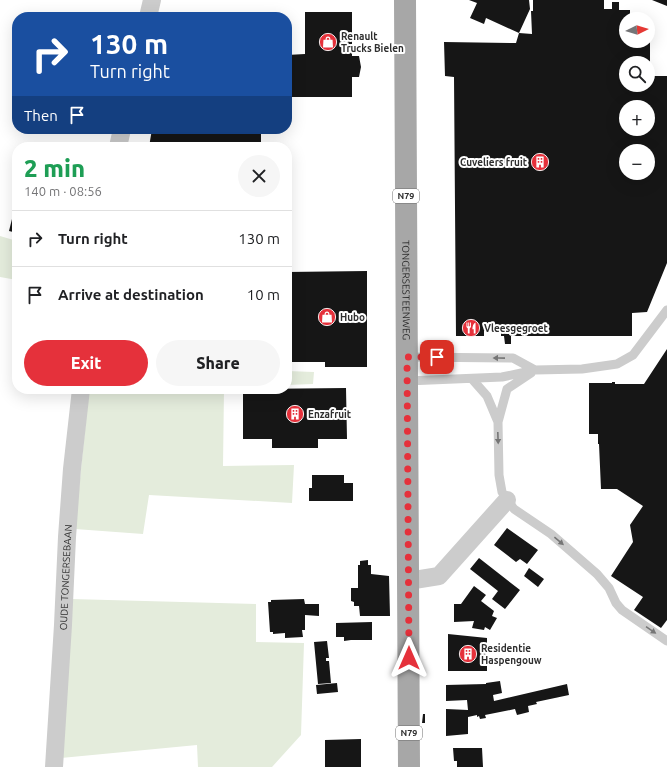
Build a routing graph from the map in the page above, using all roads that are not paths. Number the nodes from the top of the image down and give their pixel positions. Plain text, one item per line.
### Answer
1 (152, 0) edge
2 (405, 0) edge
3 (149, 12) edge
4 (667, 310) edge
5 (407, 357) junction
6 (535, 370) junction
7 (472, 379) junction
8 (407, 381) junction
9 (80, 394) edge
10 (498, 422) junction
11 (508, 500) junction
12 (408, 581) junction
13 (667, 641) edge
14 (54, 767) edge
15 (409, 767) edge

1 - 3 street
2 - 5 main road, TONGERSESTEENWEG / N79
4 - 6 lane
6 -> 5 lane
5 - 8 main road, TONGERSESTEENWEG / N79
6 - 7 lane
6 - 10 lane
7 - 8 lane
7 - 10 lane
8 - 12 main road, TONGERSESTEENWEG / N79
9 - 14 street, OUDE TONGERSEBAAN
10 -> 11 lane
11 - 12 street
11 -> 13 lane
12 - 15 main road, TONGERSESTEENWEG / N79

